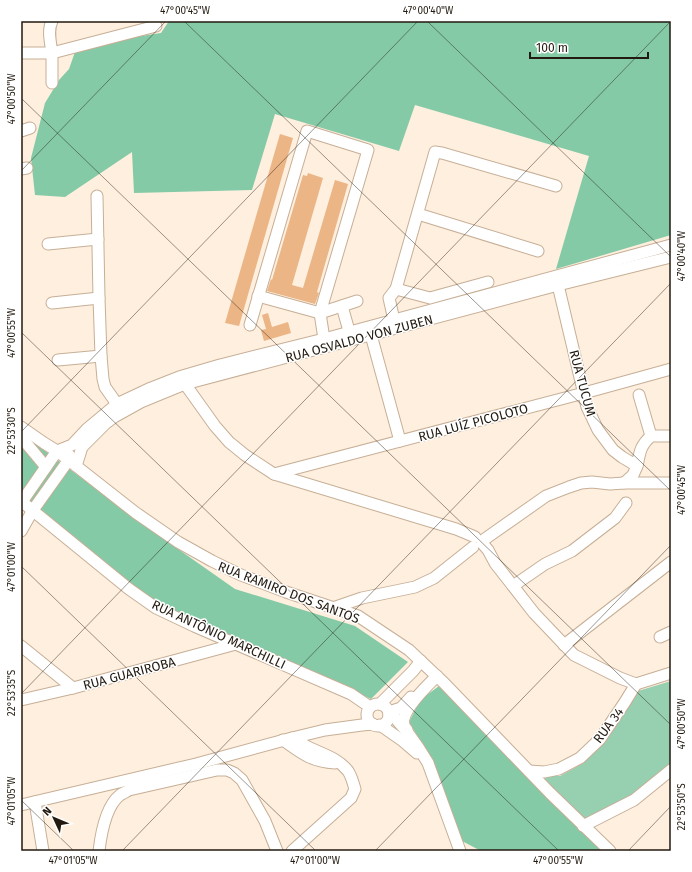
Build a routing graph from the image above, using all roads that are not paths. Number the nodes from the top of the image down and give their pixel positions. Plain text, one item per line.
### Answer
1 (52, 21) edge
2 (156, 26) dead end
3 (21, 53) edge
4 (52, 53) junction
5 (52, 83) dead end
6 (556, 186) dead end
7 (97, 196) dead end
8 (418, 214) junction
9 (98, 239) junction
10 (48, 244) dead end
11 (671, 246) edge
12 (538, 251) dead end
13 (671, 257) edge
14 (488, 282) dead end
15 (558, 285) junction
16 (396, 289) junction
17 (258, 296) junction
18 (99, 298) junction
19 (357, 301) dead end
20 (52, 303) dead end
21 (342, 306) junction
22 (320, 313) junction
23 (394, 320) junction
24 (250, 325) dead end
25 (349, 331) junction
26 (371, 334) junction
27 (324, 338) junction
28 (101, 356) junction
29 (58, 360) dead end
30 (671, 369) edge
31 (185, 384) junction
32 (584, 393) junction
33 (639, 395) dead end
34 (117, 404) junction
35 (21, 427) edge
36 (651, 436) junction
37 (671, 436) edge
38 (21, 437) edge
39 (400, 441) junction
40 (72, 445) junction
41 (57, 452) junction
42 (72, 463) junction
43 (637, 466) junction
44 (46, 467) junction
45 (274, 474) junction
46 (624, 483) junction
47 (671, 483) edge
48 (21, 502) edge
49 (626, 503) dead end
50 (33, 510) junction
51 (21, 531) edge
52 (477, 544) junction
53 (671, 562) edge
54 (513, 586) junction
55 (362, 598) junction
56 (333, 608) junction
57 (358, 616) junction
58 (671, 632) edge
59 (660, 636) dead end
60 (236, 644) junction
61 (564, 645) junction
62 (21, 646) edge
63 (421, 661) junction
64 (434, 673) junction
65 (671, 673) edge
66 (636, 684) junction
67 (73, 688) junction
68 (21, 700) edge
69 (380, 710) junction
70 (376, 725) junction
71 (325, 730) junction
72 (408, 733) junction
73 (288, 739) junction
74 (428, 763) junction
75 (671, 770) edge
76 (528, 771) junction
77 (34, 802) junction
78 (21, 805) edge
79 (583, 826) junction
80 (459, 848) edge
81 (43, 851) edge
82 (99, 851) edge
83 (278, 851) edge
84 (292, 851) edge
85 (468, 851) edge
86 (610, 851) edge

1 - 4 street
2 - 4 street
3 - 4 street
4 - 5 street
6 - 8 street
7 - 9 street
8 - 12 street
8 - 16 street
9 - 10 street
9 - 18 street
11 - 23 street, RUA OSVALDO VON ZUBEN
13 - 15 street, RUA OSVALDO VON ZUBEN
14 - 16 street
15 - 26 street, RUA OSVALDO VON ZUBEN
15 - 32 street, RUA TUCUM
16 - 23 street
17 - 22 street
17 - 22 street
17 - 24 street
18 - 20 street
18 - 28 street
19 - 21 street
21 - 22 street
21 - 25 street
22 - 27 street
23 - 25 street, RUA OSVALDO VON ZUBEN
25 - 27 street, RUA OSVALDO VON ZUBEN
26 - 31 street, RUA OSVALDO VON ZUBEN
26 - 39 street
27 - 34 street, RUA OSVALDO VON ZUBEN
28 - 29 street
28 - 34 street
30 - 32 street, RUA LUÍZ PICOLOTO
31 - 42 street, RUA OSVALDO VON ZUBEN
31 - 45 street
32 - 39 street, RUA LUÍZ PICOLOTO
32 - 43 street, RUA TUCUM
33 - 36 street
34 - 40 street, RUA OSVALDO VON ZUBEN
35 - 41 street, RUA RAMIRO DOS SANTOS
36 - 37 street
36 - 43 street
38 - 44 street
39 - 45 street, RUA LUÍZ PICOLOTO
40 - 41 street, RUA OSVALDO VON ZUBEN
40 - 42 street, RUA OSVALDO VON ZUBEN
41 - 42 street, RUA RAMIRO DOS SANTOS
41 - 44 street, RUA OSVALDO VON ZUBEN
42 - 50 street, RUA OSVALDO VON ZUBEN
42 - 56 street, RUA RAMIRO DOS SANTOS
43 - 46 street
44 - 48 street, RUA OSVALDO VON ZUBEN
45 - 52 street
46 - 47 street
46 - 52 street
48 - 50 street, RUA ANTÔNIO MARCHILLI
49 - 54 street
50 - 51 street, RUA OSVALDO VON ZUBEN
50 - 60 street, RUA ANTÔNIO MARCHILLI
52 - 54 street
52 - 55 street
53 - 61 street
54 - 61 street
55 - 56 street
55 - 57 street
56 - 57 street, RUA RAMIRO DOS SANTOS
57 - 63 street, RUA RAMIRO DOS SANTOS
58 - 59 street
60 - 67 street, RUA GUARIROBA
60 - 69 street, RUA ANTÔNIO MARCHILLI
61 - 66 street
62 - 67 street
63 - 64 street, RUA RAMIRO DOS SANTOS
63 - 69 street
64 - 69 street
64 - 72 street
64 - 76 street, RUA RAMIRO DOS SANTOS
65 - 66 street
66 - 76 street, RUA 34
67 - 68 street, RUA GUARIROBA
69 - 70 street
69 - 70 street
69 - 71 street
69 - 72 street, RUA ANTÔNIO MARCHILLI
70 - 71 street
70 - 74 street, RUA ANTÔNIO MARCHILLI
71 - 73 street
72 - 74 street, RUA ANTÔNIO MARCHILLI
73 - 77 street
73 - 84 street
74 - 80 street, RUA ANTÔNIO MARCHILLI
75 - 79 street
76 - 79 street, RUA RAMIRO DOS SANTOS
77 - 78 street
77 - 81 street
79 - 86 street, RUA RAMIRO DOS SANTOS
80 - 85 street
82 - 83 street

